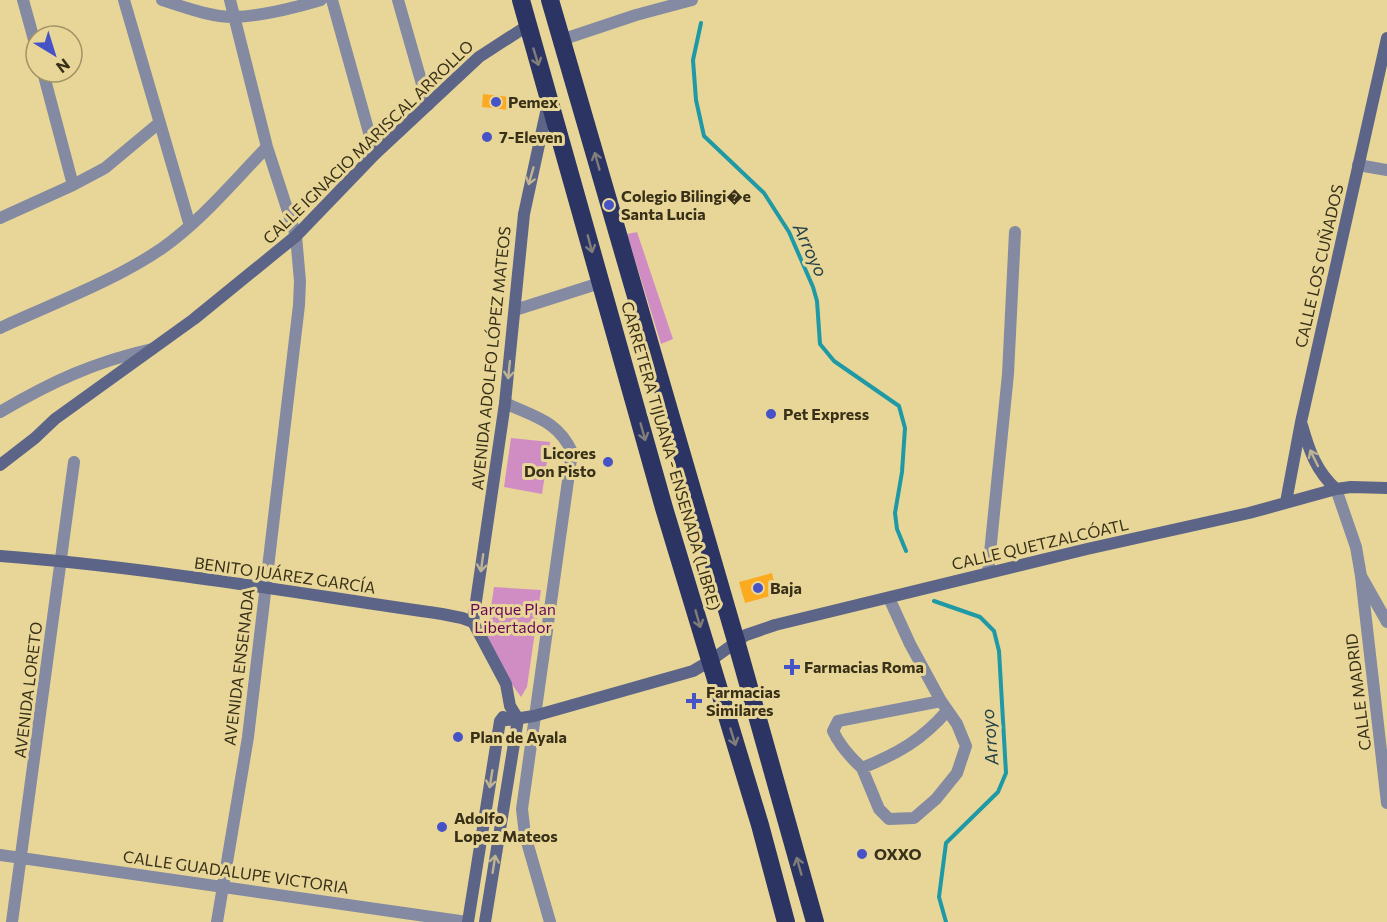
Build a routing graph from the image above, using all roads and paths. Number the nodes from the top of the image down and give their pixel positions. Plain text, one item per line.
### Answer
1 (23, 0) edge
2 (124, 0) edge
3 (162, 0) edge
4 (230, 0) edge
5 (321, 0) edge
6 (332, 0) edge
7 (398, 0) edge
8 (521, 0) edge
9 (550, 0) edge
10 (692, 0) edge
11 (235, 17) junction
12 (30, 24) edge
13 (527, 26) junction
14 (1387, 39) edge
15 (561, 40) junction
16 (1384, 70) edge
17 (46, 84) edge
18 (549, 99) junction
19 (428, 105) junction
20 (159, 123) junction
21 (267, 147) junction
22 (375, 154) junction
23 (1358, 165) junction
24 (1387, 170) edge
25 (73, 185) junction
26 (0, 218) edge
27 (190, 226) junction
28 (1015, 232) dead end
29 (296, 236) junction
30 (600, 283) junction
31 (515, 310) junction
32 (0, 328) edge
33 (153, 349) junction
34 (506, 403) junction
35 (0, 412) edge
36 (1301, 422) junction
37 (74, 462) dead end
38 (0, 465) edge
39 (1387, 488) edge
40 (1336, 489) junction
41 (1286, 502) junction
42 (0, 556) edge
43 (61, 561) junction
44 (988, 573) junction
45 (1361, 576) junction
46 (266, 589) junction
47 (889, 598) junction
48 (473, 622) junction
49 (1387, 622) edge
50 (736, 641) junction
51 (710, 661) junction
52 (510, 706) junction
53 (944, 706) junction
54 (534, 716) junction
55 (518, 719) junction
56 (500, 721) junction
57 (862, 768) junction
58 (1387, 803) edge
59 (0, 855) edge
60 (22, 859) junction
61 (222, 886) junction
62 (12, 922) edge
63 (217, 922) edge
64 (468, 922) edge
65 (485, 922) edge
66 (550, 922) edge
67 (786, 922) edge
68 (815, 922) edge

1 - 12 street
2 - 20 street
3 - 11 street
4 - 11 street, AVENIDA ENSENADA
5 - 11 street
6 - 22 street
7 - 19 street
8 - 13 highway, CARRETERA TIJUANA - ENSENADA (LIBRE)
9 - 15 highway, CARRETERA TIJUANA - ENSENADA (LIBRE)
10 - 15 street
11 - 21 street, AVENIDA ENSENADA
13 -> 18 highway, CARRETERA TIJUANA - ENSENADA (LIBRE)
13 - 19 main road, CALLE IGNACIO MARISCAL ARROLLO
14 - 16 main road, CALLE LOS CUÑADOS
50 -> 15 highway, CARRETERA TIJUANA - ENSENADA (LIBRE)
16 - 23 main road, CALLE LOS CUÑADOS
17 - 25 street
18 -> 30 highway, CARRETERA TIJUANA - ENSENADA (LIBRE)
18 -> 31 main road, AVENIDA ADOLFO LÓPEZ MATEOS
19 - 22 main road, CALLE IGNACIO MARISCAL ARROLLO
20 - 25 street
20 - 27 street
21 - 27 street
21 - 29 street, AVENIDA ENSENADA
22 - 29 main road, CALLE IGNACIO MARISCAL ARROLLO
23 - 24 street
23 - 36 main road, CALLE LOS CUÑADOS
25 - 26 street
27 - 32 street
28 - 44 street
29 - 33 main road, CALLE IGNACIO MARISCAL ARROLLO
29 - 46 street, AVENIDA ENSENADA
30 - 31 street
30 -> 51 highway, CARRETERA TIJUANA - ENSENADA (LIBRE)
31 -> 34 main road, AVENIDA ADOLFO LÓPEZ MATEOS
33 - 35 street
33 - 38 main road, CALLE IGNACIO MARISCAL ARROLLO
34 -> 48 main road, AVENIDA ADOLFO LÓPEZ MATEOS
34 - 54 street
40 -> 36 main road
36 - 41 main road, CALLE LOS CUÑADOS
37 - 43 street, AVENIDA LORETO
39 - 40 main road, CALLE QUETZALCÓATL
40 - 41 main road, CALLE QUETZALCÓATL
40 - 45 street, CALLE MADRID
41 - 44 main road, CALLE QUETZALCÓATL
42 - 43 main road, BENITO JUÁREZ GARCÍA
43 - 46 main road, BENITO JUÁREZ GARCÍA
43 - 60 street, AVENIDA LORETO
44 - 47 main road, CALLE QUETZALCÓATL
45 - 49 street
45 - 58 street, CALLE MADRID
46 - 48 main road, BENITO JUÁREZ GARCÍA
46 - 61 street, AVENIDA ENSENADA
47 - 50 main road, CALLE QUETZALCÓATL
47 - 53 street
48 - 52 main road
50 - 51 main road, CALLE QUETZALCÓATL
68 -> 50 highway, CARRETERA TIJUANA - ENSENADA (LIBRE)
51 - 54 main road
51 -> 67 highway, CARRETERA TIJUANA - ENSENADA (LIBRE)
52 - 55 main road
52 - 56 main road
53 - 57 street
53 - 57 street
53 - 57 street
54 - 55 main road
54 - 66 street
55 - 56 main road
65 -> 55 main road
56 -> 64 main road
59 - 60 street, CALLE GUADALUPE VICTORIA
60 - 61 street, CALLE GUADALUPE VICTORIA
60 - 62 street, AVENIDA LORETO
61 - 63 street, AVENIDA ENSENADA
61 - 64 street, CALLE GUADALUPE VICTORIA

